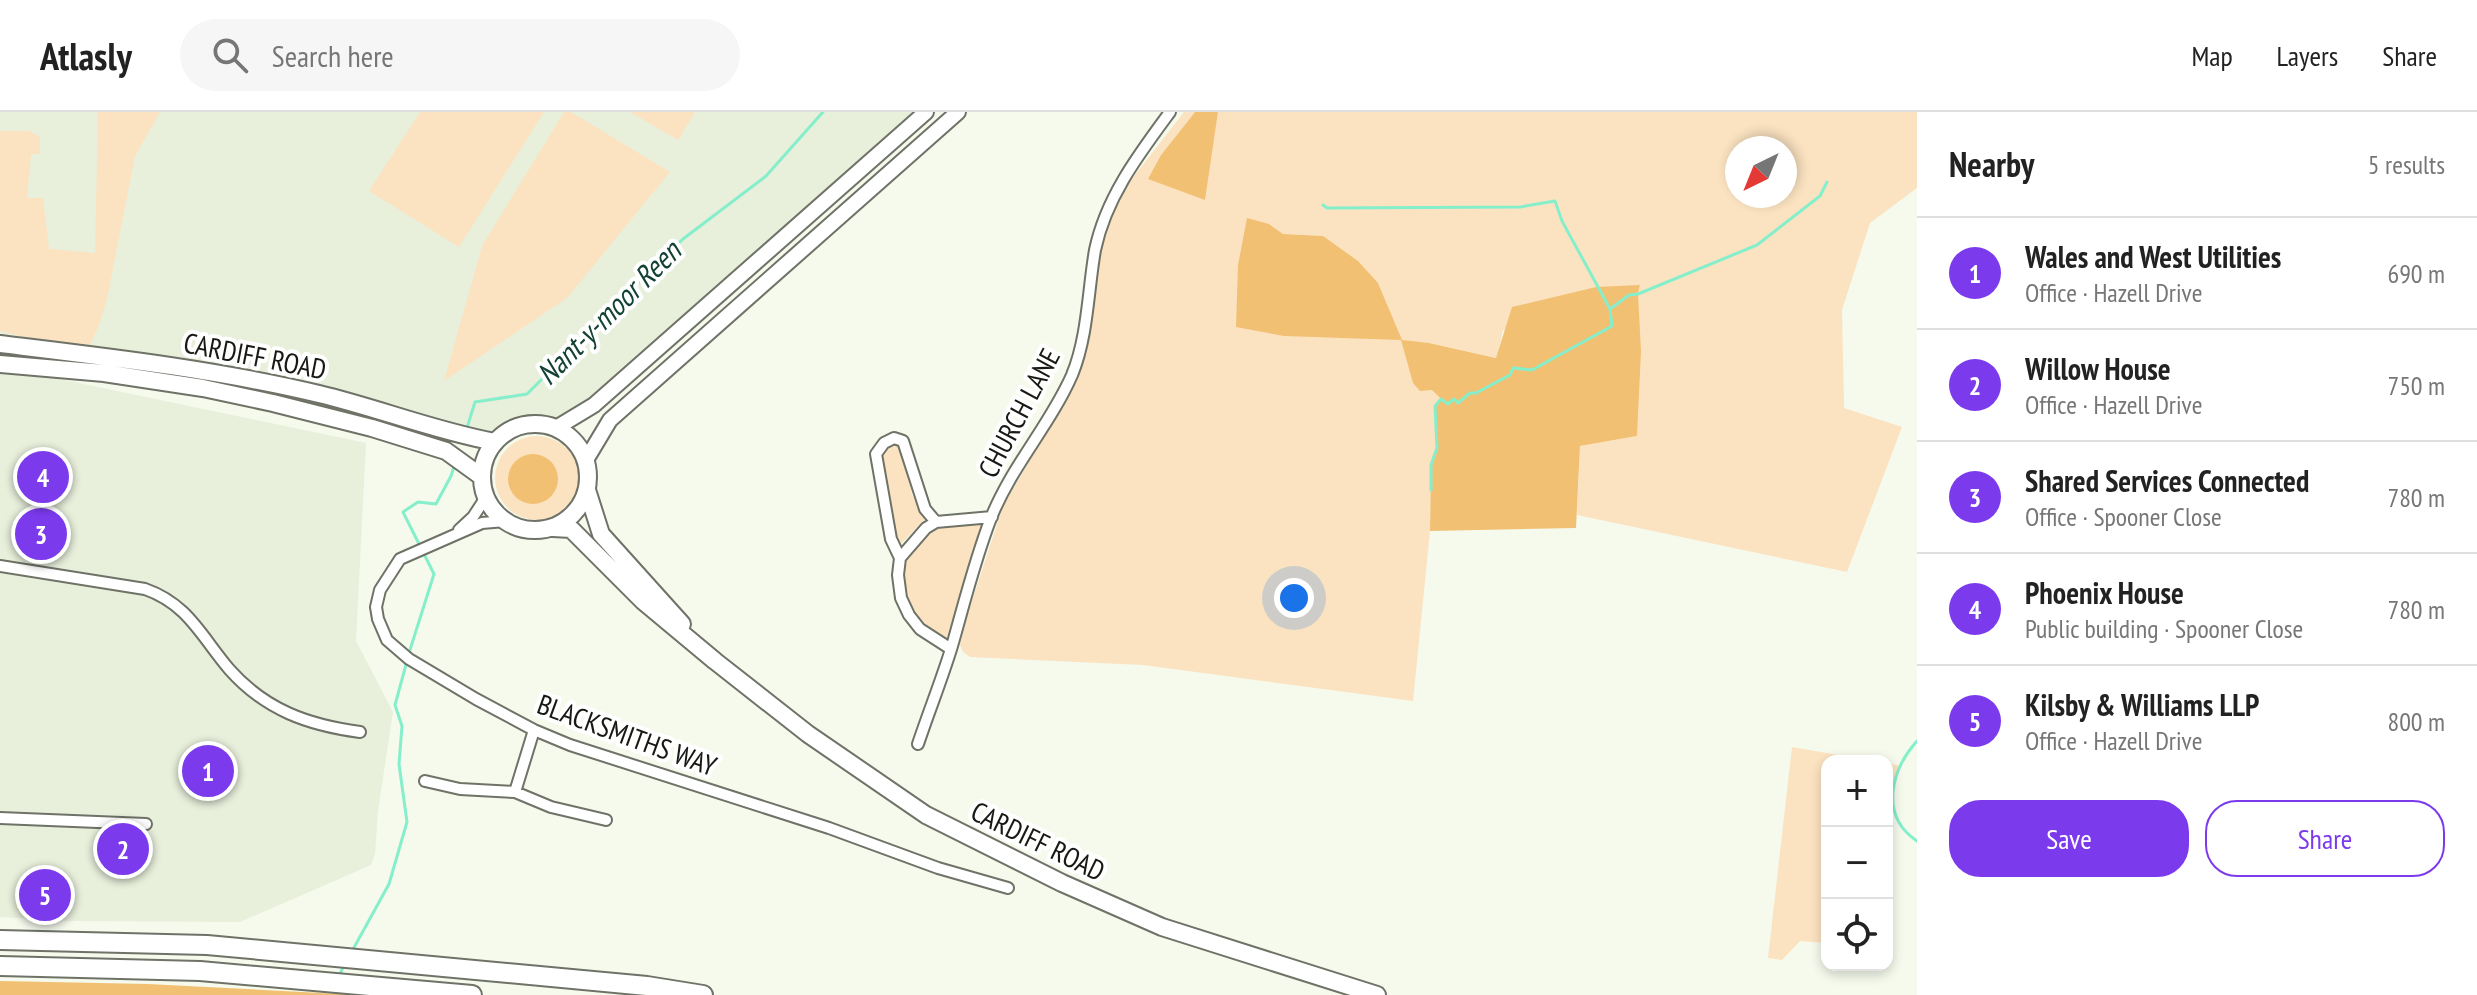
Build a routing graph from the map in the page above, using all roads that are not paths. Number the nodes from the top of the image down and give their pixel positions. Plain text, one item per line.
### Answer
1 (926, 112) edge
2 (958, 112) edge
3 (1170, 112) edge
4 (0, 344) edge
5 (0, 364) edge
6 (556, 428) junction
7 (495, 442) junction
8 (586, 460) junction
9 (482, 477) junction
10 (587, 490) junction
11 (486, 497) junction
12 (992, 517) junction
13 (505, 521) junction
14 (936, 522) junction
15 (553, 528) junction
16 (455, 535) junction
17 (900, 558) junction
18 (0, 566) edge
19 (951, 649) junction
20 (715, 661) junction
21 (534, 730) junction
22 (360, 732) dead end
23 (918, 744) dead end
24 (425, 781) dead end
25 (515, 792) junction
26 (0, 818) edge
27 (606, 820) dead end
28 (146, 824) dead end
29 (1008, 888) dead end
30 (0, 940) edge
31 (0, 966) edge
32 (472, 995) edge
33 (703, 995) edge
34 (1377, 995) edge

1 - 6 street
2 - 8 street
3 - 12 street, CHURCH LANE
4 - 7 main road, CARDIFF ROAD
5 - 9 main road, CARDIFF ROAD
6 - 7 main road
6 - 8 main road
7 - 9 main road
8 - 10 main road
9 - 11 main road
10 - 15 main road
10 - 20 main road, CARDIFF ROAD
11 - 13 main road
11 - 16 street, BLACKSMITHS WAY
12 - 14 street
12 - 19 street, CHURCH LANE
13 - 15 main road
13 - 16 street, BLACKSMITHS WAY
14 - 17 street
14 - 17 street
15 - 20 main road, CARDIFF ROAD
16 - 21 street, BLACKSMITHS WAY
17 - 19 street
18 - 22 street
19 - 23 street, CHURCH LANE
20 - 34 main road, CARDIFF ROAD
21 - 25 street
21 - 29 street, BLACKSMITHS WAY
24 - 25 street
25 - 27 street
26 - 28 street
30 - 33 highway
31 - 32 highway

